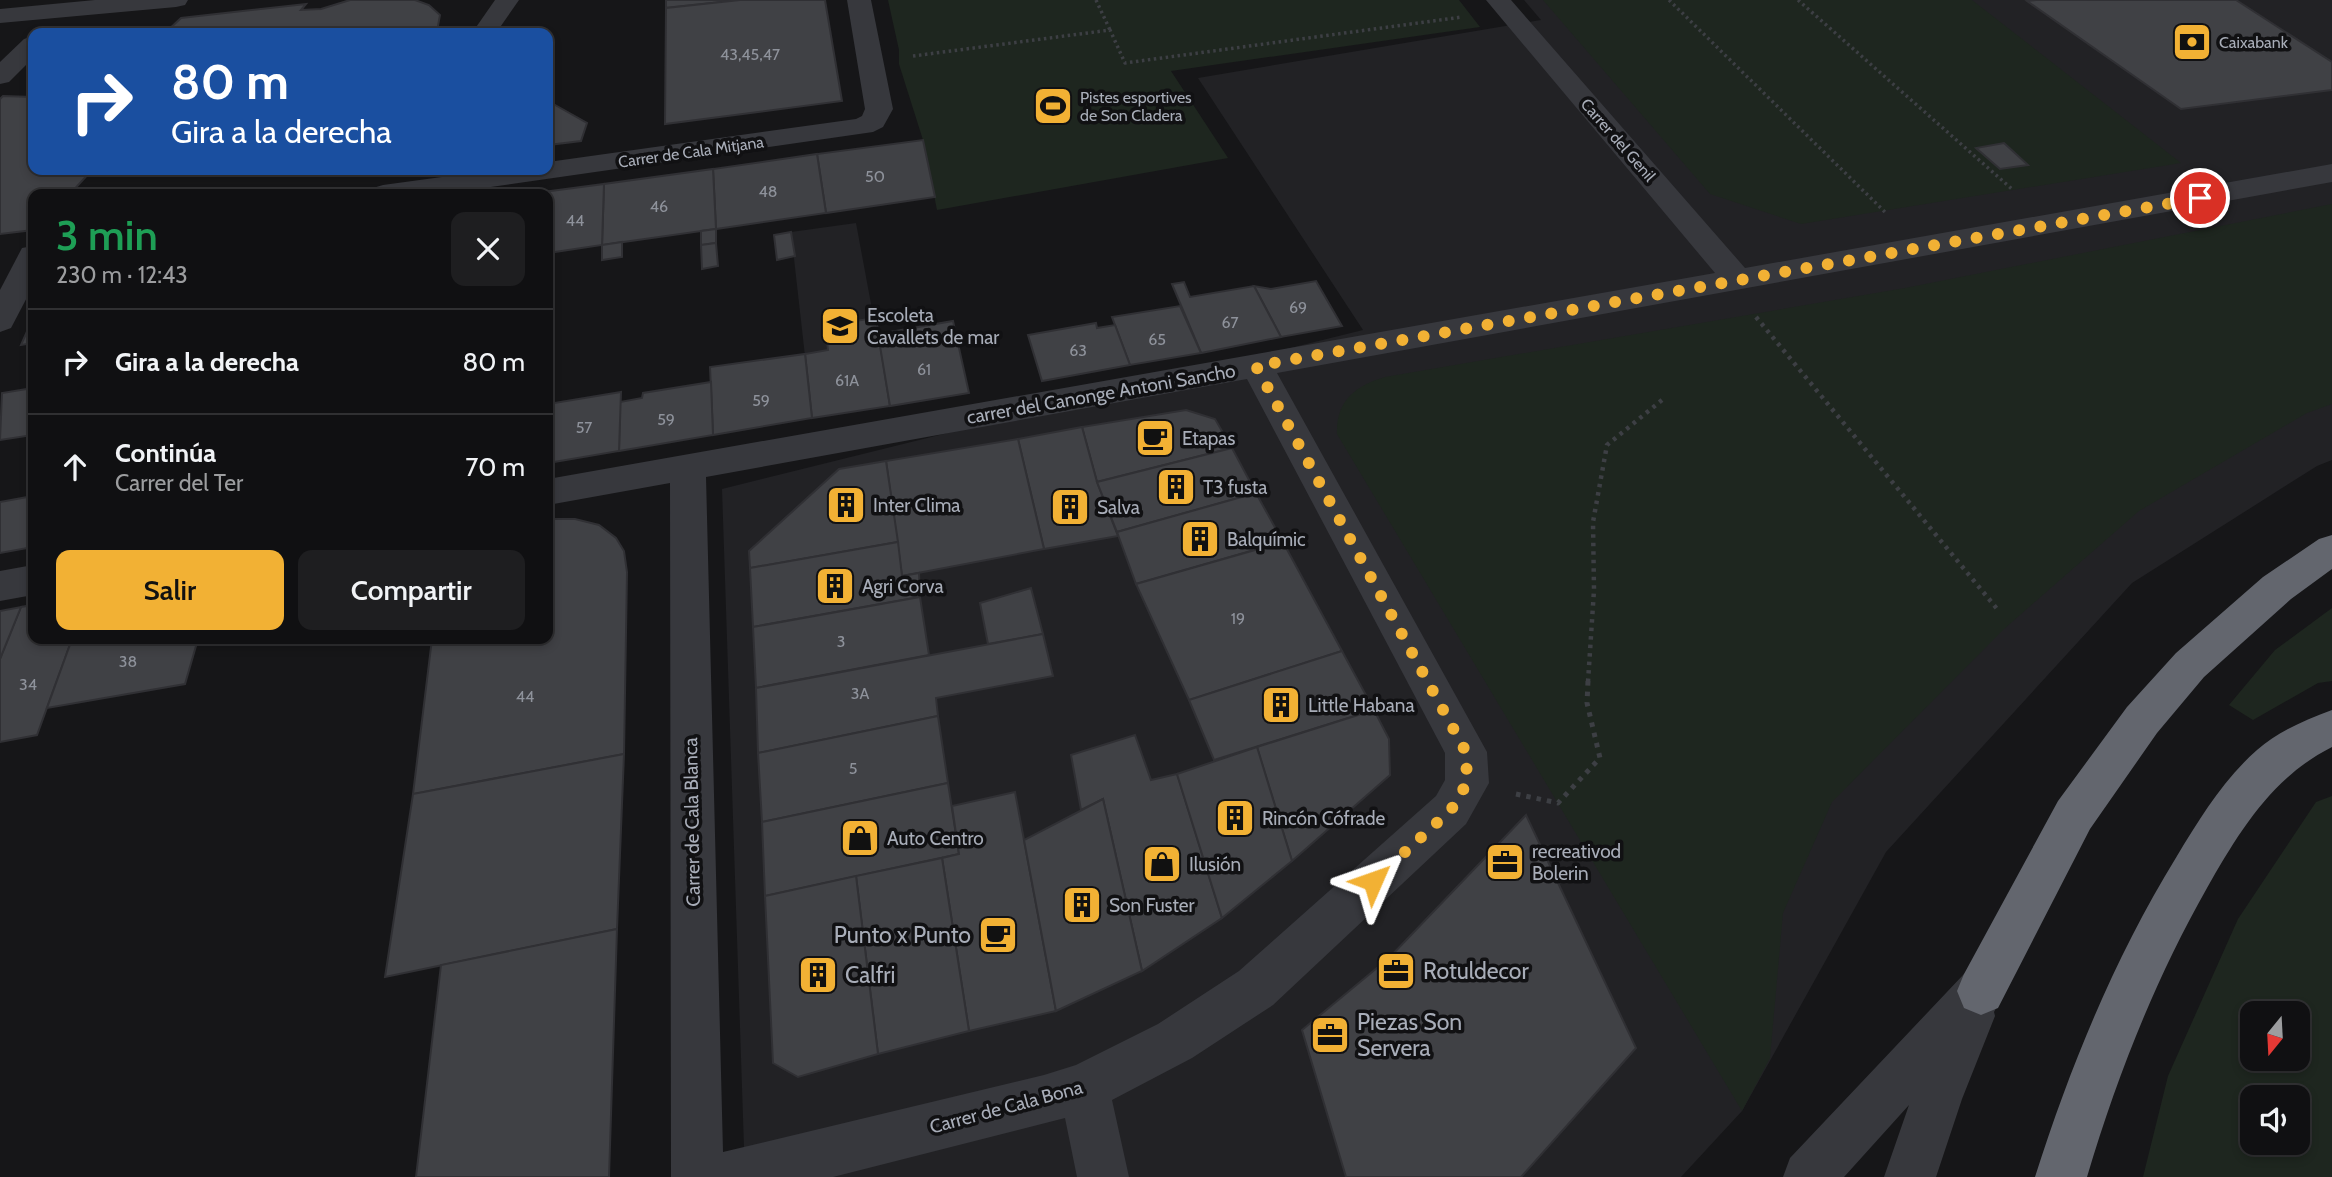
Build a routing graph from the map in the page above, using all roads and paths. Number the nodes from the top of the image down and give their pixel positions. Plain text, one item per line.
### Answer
1 (176, 0) edge
2 (507, 0) edge
3 (859, 0) edge
4 (1096, 0) edge
5 (1669, 0) edge
6 (1798, 0) edge
7 (1503, 5) edge
8 (73, 6) edge
9 (0, 16) edge
10 (49, 28) edge
11 (487, 28) edge
12 (1110, 30) junction
13 (28, 49) edge
14 (870, 62) junction
15 (0, 76) edge
16 (553, 170) edge
17 (2332, 173) edge
18 (520, 175) edge
19 (419, 189) edge
20 (2054, 224) junction
21 (28, 246) edge
22 (1919, 248) junction
23 (0, 249) edge
24 (28, 265) edge
25 (1732, 281) junction
26 (0, 321) edge
27 (1256, 366) junction
28 (1662, 400) dead end
29 (688, 467) junction
30 (553, 491) edge
31 (2332, 549) edge
32 (28, 581) edge
33 (0, 586) edge
34 (1998, 610) dead end
35 (2332, 728) edge
36 (1467, 783) junction
37 (1982, 991) junction
38 (1084, 1087) junction
39 (697, 1177) edge
40 (726, 1177) edge
41 (1103, 1177) edge
42 (1808, 1177) edge
43 (1910, 1177) edge
44 (2061, 1177) edge

1 - 8 street
2 - 11 street
3 - 14 street, Carrer de Cala Mitjana
4 - 12 path
5 - 22 path
6 - 20 path
7 - 12 path
7 - 25 street, Carrer del Genil
8 - 9 street
8 - 10 street
12 - 14 path
13 - 15 street
14 - 16 street, Carrer de Cala Mitjana
17 - 20 street, carrer del Canonge Antoni Sancho
18 - 19 street, Carrer de Cala Mitjana
20 - 22 street, carrer del Canonge Antoni Sancho
21 - 23 street
22 - 25 street, carrer del Canonge Antoni Sancho
24 - 26 street
25 - 27 street, carrer del Canonge Antoni Sancho
25 - 34 path
27 - 29 street, carrer del Canonge Antoni Sancho
27 - 36 street
28 - 36 path
29 - 30 street, carrer del Canonge Antoni Sancho
29 - 39 street, Carrer de Cala Blanca
31 - 37 highway
32 - 33 street
35 - 44 highway
36 - 38 street, Carrer de Cala Bona
37 - 42 street
37 - 43 street
38 - 40 street, Carrer de Cala Bona
38 - 41 street

